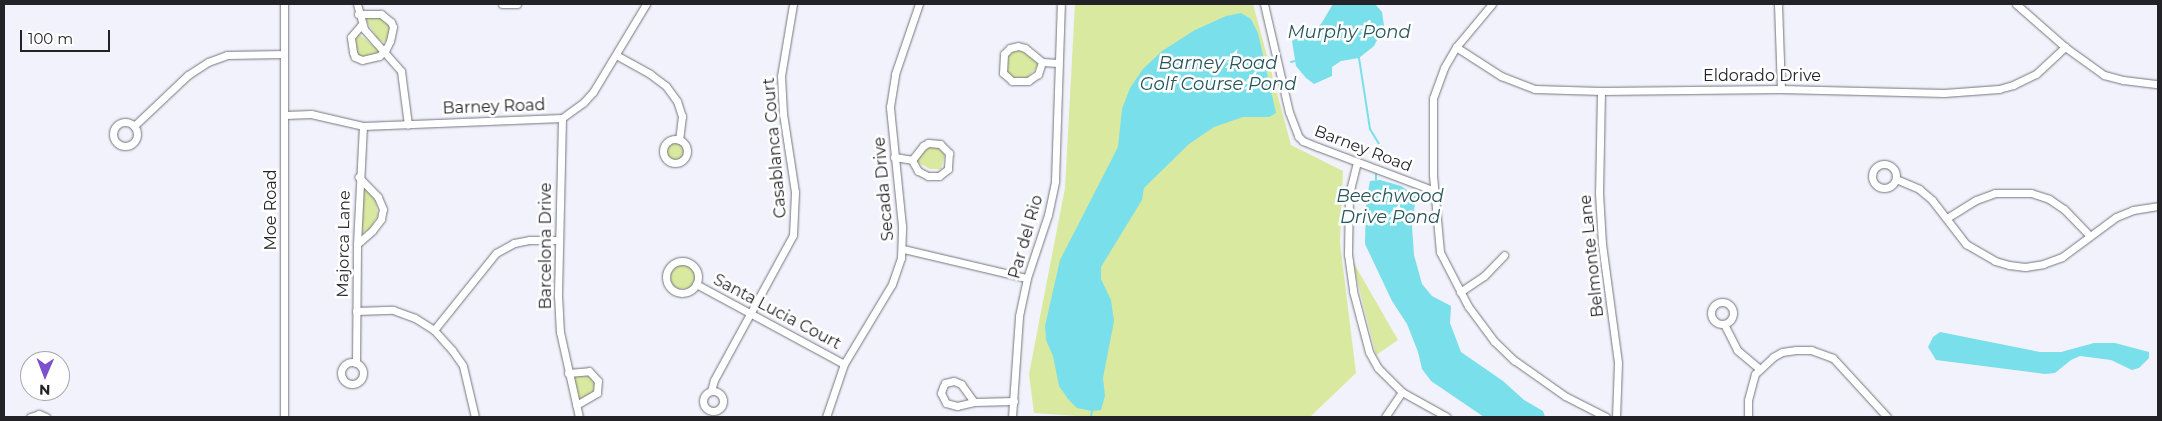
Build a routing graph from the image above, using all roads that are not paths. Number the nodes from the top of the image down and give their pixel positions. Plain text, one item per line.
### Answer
1 (284, 4) edge
2 (356, 4) edge
3 (502, 4) edge
4 (517, 4) edge
5 (646, 4) edge
6 (793, 4) edge
7 (919, 4) edge
8 (1061, 4) edge
9 (1264, 4) edge
10 (1492, 4) edge
11 (1778, 4) edge
12 (2016, 4) edge
13 (358, 14) junction
14 (362, 24) junction
15 (1456, 47) junction
16 (2065, 47) junction
17 (386, 51) junction
18 (284, 54) junction
19 (616, 55) junction
20 (1042, 62) junction
21 (1058, 62) junction
22 (2158, 84) edge
23 (1781, 89) junction
24 (1601, 91) junction
25 (286, 115) junction
26 (562, 118) junction
27 (408, 125) junction
28 (134, 126) dead end
29 (363, 126) junction
30 (679, 140) dead end
31 (894, 157) junction
32 (912, 160) junction
33 (1357, 162) junction
34 (359, 177) junction
35 (1896, 179) dead end
36 (1435, 191) junction
37 (2158, 206) edge
38 (1947, 218) junction
39 (2090, 236) junction
40 (559, 240) junction
41 (357, 244) junction
42 (903, 249) junction
43 (1504, 255) dead end
44 (1027, 278) junction
45 (696, 284) junction
46 (1460, 292) junction
47 (356, 311) junction
48 (752, 314) junction
49 (1724, 324) dead end
50 (434, 330) junction
51 (356, 363) dead end
52 (844, 364) junction
53 (1760, 369) junction
54 (568, 373) junction
55 (711, 391) dead end
56 (1402, 392) junction
57 (1014, 401) junction
58 (974, 402) junction
59 (576, 405) junction
60 (30, 417) edge
61 (46, 417) edge
62 (284, 417) edge
63 (475, 417) edge
64 (579, 417) edge
65 (826, 417) edge
66 (1012, 417) edge
67 (1385, 417) edge
68 (1447, 417) edge
69 (1606, 417) edge
70 (1616, 417) edge
71 (1748, 417) edge
72 (1887, 417) edge

1 - 18 street, Moe Road
2 - 13 street
3 - 4 street
5 - 19 street, Barney Road
6 - 48 street, Casablanca Court
7 - 31 street, Secada Drive
8 - 21 street, Par del Rio
9 - 33 street, Barney Road
10 - 15 street
11 - 23 street
12 - 16 street
13 - 14 street
13 - 17 street
14 - 17 street
14 - 17 street
15 - 24 street, Eldorado Drive
15 - 36 street
16 - 22 street
16 - 23 street, Eldorado Drive
17 - 27 street
18 - 25 street, Moe Road
18 - 28 street
19 - 26 street, Barney Road
19 - 30 street
20 - 20 street
20 - 21 street
21 - 44 street, Par del Rio
23 - 24 street, Eldorado Drive
24 - 70 street, Belmonte Lane
25 - 29 street, Barney Road
25 - 62 street, Moe Road
26 - 27 street, Barney Road
26 - 40 street, Barcelona Drive
27 - 29 street, Barney Road
29 - 34 street, Majorca Lane
31 - 32 street
31 - 42 street, Secada Drive
32 - 32 street
33 - 36 street, Barney Road
33 - 56 street
34 - 41 street, Majorca Lane
34 - 41 street
35 - 38 street
36 - 46 street
37 - 39 street
38 - 39 street
38 - 39 street
40 - 50 street
40 - 54 street, Barcelona Drive
41 - 47 street, Majorca Lane
42 - 44 street
42 - 52 street, Secada Drive
43 - 46 street
44 - 57 street, Par del Rio
45 - 45 street, Santa Lucia Court
45 - 48 street, Santa Lucia Court
46 - 69 street
47 - 50 street
47 - 51 street, Majorca Lane
48 - 52 street, Santa Lucia Court
48 - 55 street, Casablanca Court
49 - 53 street
50 - 63 street
52 - 65 street, Secada Drive
53 - 71 street
53 - 72 street
54 - 59 street, Barcelona Drive
54 - 59 street
56 - 67 street
56 - 68 street
57 - 58 street
57 - 66 street, Par del Rio
58 - 58 street
59 - 64 street, Barcelona Drive
60 - 61 street

